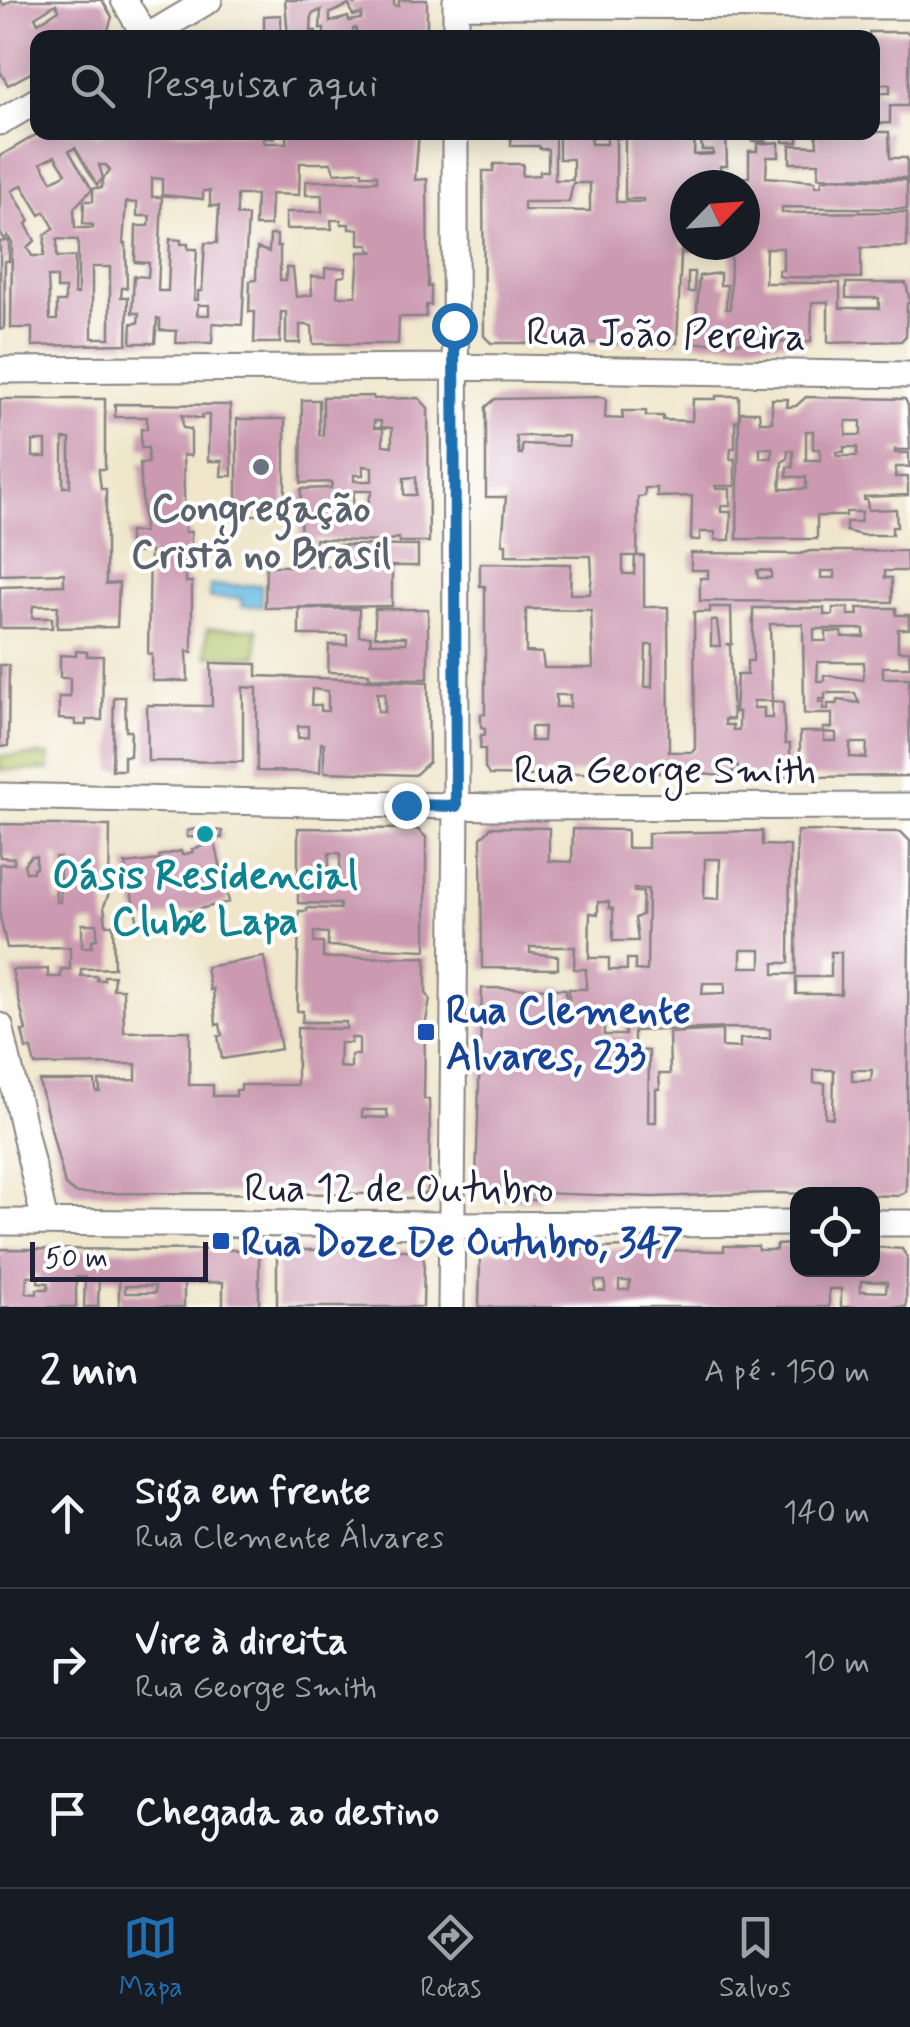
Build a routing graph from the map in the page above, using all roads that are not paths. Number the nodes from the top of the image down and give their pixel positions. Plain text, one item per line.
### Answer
1 (124, 0) edge
2 (209, 0) edge
3 (456, 2) edge
4 (910, 6) edge
5 (142, 30) edge
6 (158, 30) edge
7 (456, 30) edge
8 (30, 105) edge
9 (0, 122) edge
10 (456, 140) edge
11 (454, 366) junction
12 (0, 370) edge
13 (910, 375) edge
14 (0, 796) edge
15 (456, 806) junction
16 (910, 806) edge
17 (0, 1026) edge
18 (0, 1222) edge
19 (45, 1222) junction
20 (790, 1223) edge
21 (880, 1223) edge
22 (910, 1223) edge
23 (452, 1226) junction
24 (450, 1307) edge

1 - 5 street
2 - 6 street
3 - 4 street
3 - 7 street
8 - 9 street
10 - 11 street
11 - 12 street, Rua João Pereira
11 - 13 street, Rua João Pereira
11 - 15 street
14 - 15 street, Rua George Smith
15 - 16 street, Rua George Smith
15 - 23 street
17 - 19 street
18 - 19 street, Rua 12 de Outubro
19 - 23 street, Rua 12 de Outubro
20 - 23 street, Rua 12 de Outubro
21 - 22 street
23 - 24 street

